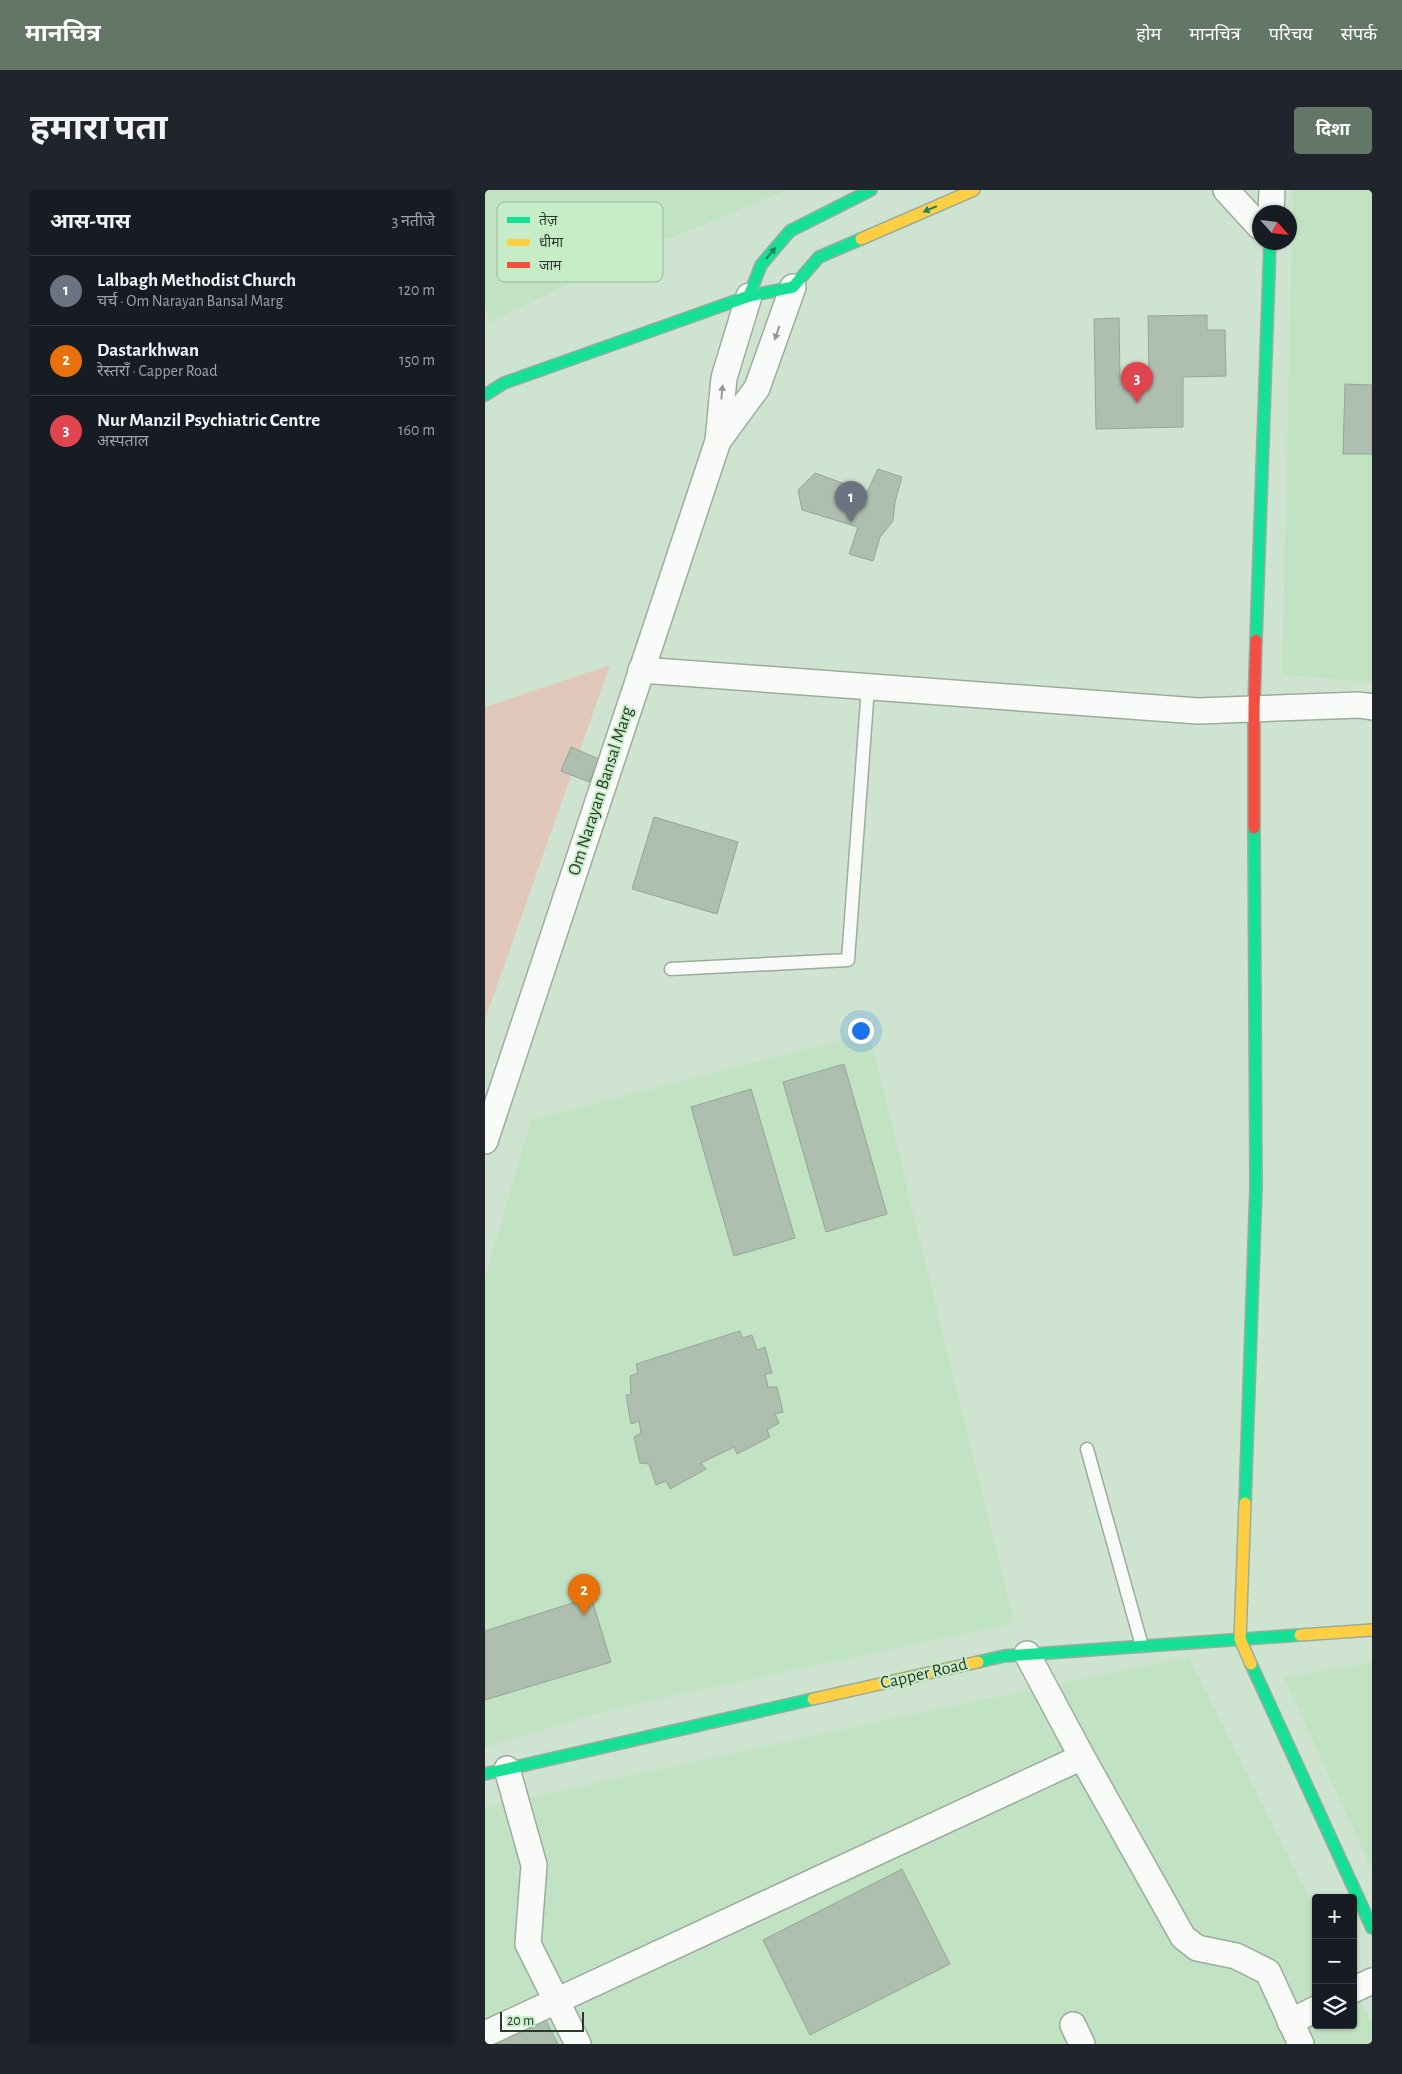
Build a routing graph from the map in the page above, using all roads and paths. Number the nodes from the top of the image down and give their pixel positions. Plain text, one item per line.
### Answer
1 (871, 190) edge
2 (974, 190) edge
3 (1226, 190) edge
4 (1272, 190) edge
5 (1271, 205) edge
6 (1252, 218) edge
7 (1270, 250) edge
8 (793, 287) junction
9 (749, 296) junction
10 (485, 380) edge
11 (504, 384) junction
12 (485, 395) edge
13 (717, 440) junction
14 (641, 670) junction
15 (869, 687) junction
16 (1372, 707) edge
17 (1254, 709) junction
18 (671, 969) dead end
19 (485, 1141) edge
20 (1087, 1449) dead end
21 (1372, 1630) edge
22 (1240, 1640) junction
23 (1142, 1646) junction
24 (1027, 1654) junction
25 (1082, 1756) junction
26 (496, 1772) edge
27 (1372, 1928) edge
28 (1372, 1981) edge
29 (1357, 1988) edge
30 (557, 2002) junction
31 (1312, 2011) edge
32 (1290, 2022) junction
33 (485, 2034) edge
34 (578, 2044) edge
35 (1301, 2044) edge

9 -> 1 street
2 -> 8 street
3 - 6 street
4 - 5 street
7 - 17 street
8 - 9 street
8 -> 13 street
9 - 11 street
13 -> 9 street
10 - 11 street
11 - 12 street
13 - 14 street, Om Narayan Bansal Marg
14 - 15 street
14 - 19 street, Om Narayan Bansal Marg
15 - 17 street
15 - 18 lane
16 - 17 street
17 - 22 street
20 - 23 lane
21 - 22 street, Capper Road
22 - 23 street, Capper Road
22 - 27 street
23 - 24 street, Capper Road
24 - 25 street
24 - 26 street, Capper Road
25 - 30 street
25 - 32 street
26 - 30 street
28 - 29 street
30 - 33 street
30 - 34 street
31 - 32 street
32 - 35 street

